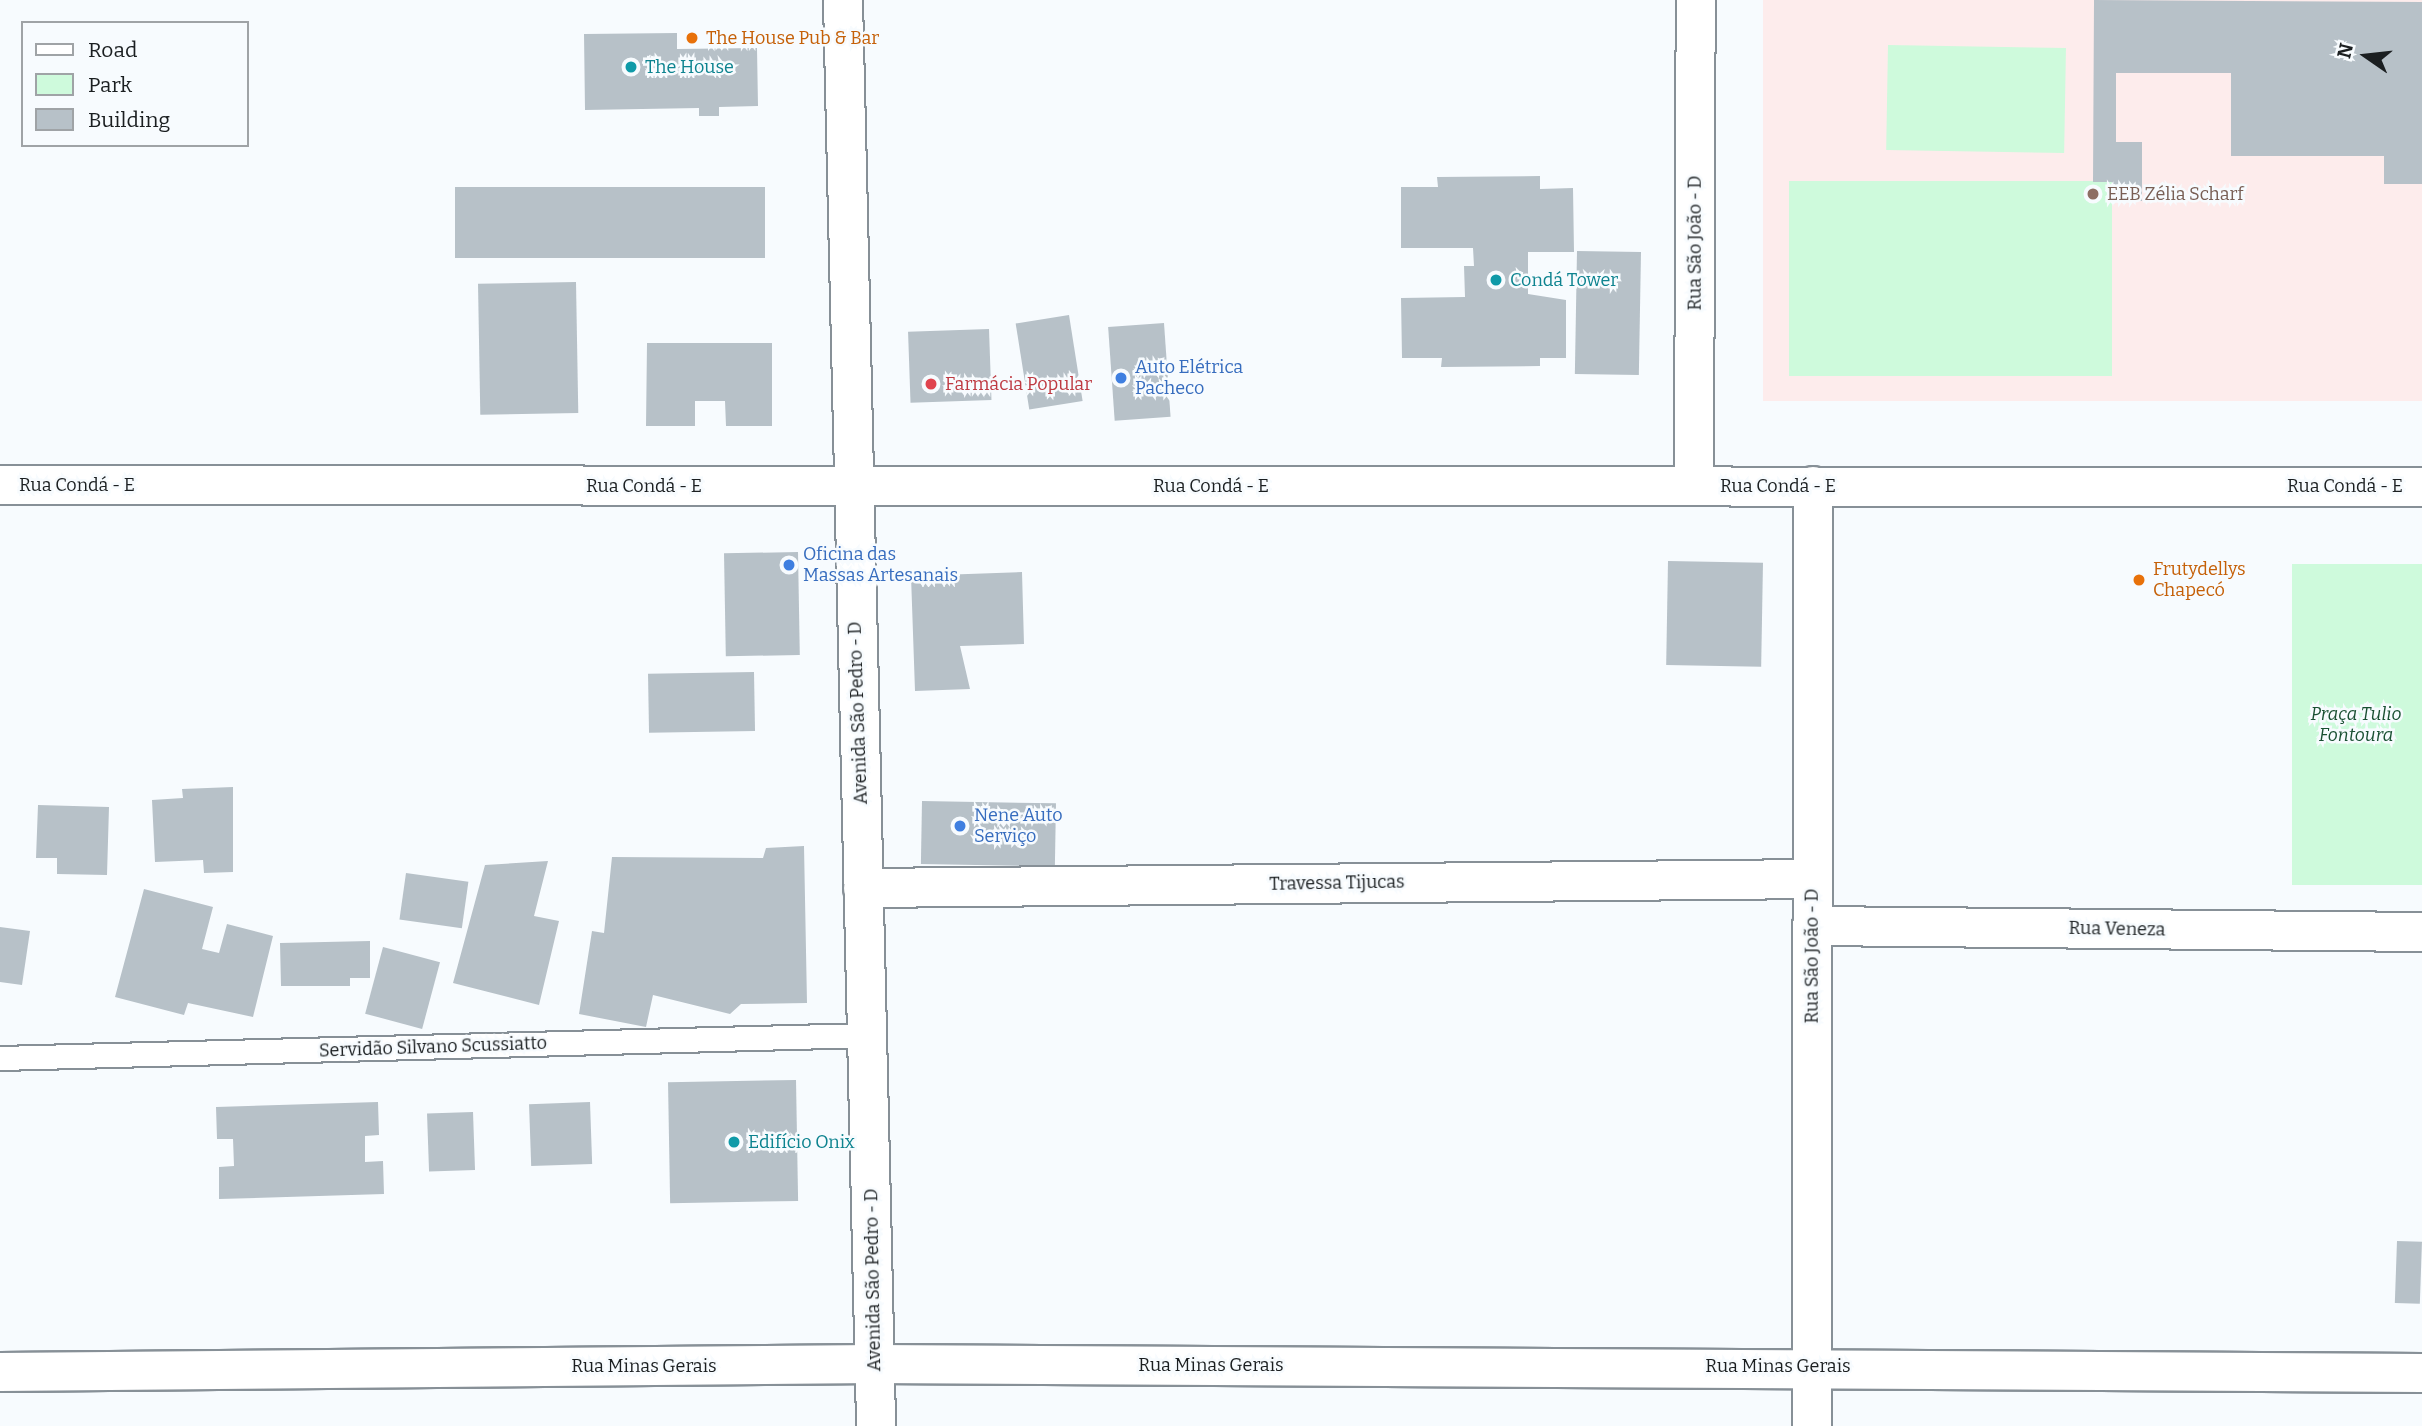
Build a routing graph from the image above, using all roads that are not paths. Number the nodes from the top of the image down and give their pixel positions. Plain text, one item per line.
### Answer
1 (843, 0) edge
2 (1696, 0) edge
3 (0, 485) edge
4 (851, 486) junction
5 (1694, 486) junction
6 (1812, 486) junction
7 (2422, 486) edge
8 (1812, 879) junction
9 (863, 888) junction
10 (1812, 926) junction
11 (2422, 932) edge
12 (866, 1035) junction
13 (0, 1058) edge
14 (875, 1364) junction
15 (1812, 1366) junction
16 (0, 1372) edge
17 (2422, 1373) edge
18 (876, 1426) edge
19 (1812, 1426) edge

1 - 4 street, Avenida São Pedro - D
2 - 5 street, Rua São João - D
3 - 4 street, Rua Condá - E
4 - 5 street, Rua Condá - E
4 - 9 street, Avenida São Pedro - D
5 - 6 street, Rua Condá - E
6 - 7 street, Rua Condá - E
6 - 8 street, Rua São João - D
8 - 9 street, Travessa Tijucas
8 - 10 street, Rua São João - D
9 - 12 street, Avenida São Pedro - D
10 - 11 street, Rua Veneza
10 - 15 street, Rua São João - D
12 - 13 lane, Servidão Silvano Scussiatto
12 - 14 street, Avenida São Pedro - D
14 - 15 street, Rua Minas Gerais
14 - 16 street, Rua Minas Gerais
14 - 18 street, Avenida São Pedro - D
15 - 17 street, Rua Minas Gerais
15 - 19 street, Rua São João - D

